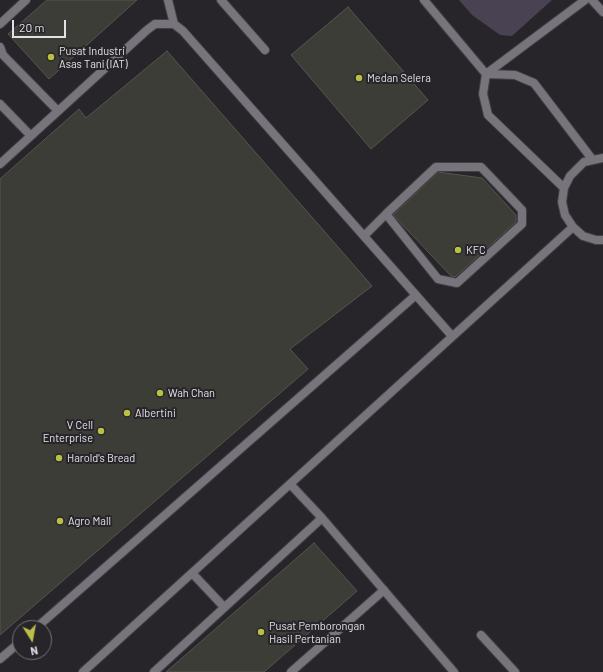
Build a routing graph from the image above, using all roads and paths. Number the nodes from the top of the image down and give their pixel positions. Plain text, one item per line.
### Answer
1 (26, 0) edge
2 (168, 0) edge
3 (221, 0) edge
4 (424, 0) edge
5 (585, 0) edge
6 (592, 0) edge
7 (603, 12) edge
8 (0, 24) edge
9 (174, 24) junction
10 (0, 47) edge
11 (266, 50) dead end
12 (486, 74) junction
13 (0, 104) edge
14 (58, 111) junction
15 (31, 136) junction
16 (603, 158) edge
17 (592, 160) junction
18 (0, 164) edge
19 (564, 188) junction
20 (386, 214) junction
21 (573, 227) junction
22 (364, 236) junction
23 (603, 240) edge
24 (416, 295) junction
25 (452, 336) junction
26 (290, 484) junction
27 (322, 518) junction
28 (192, 573) junction
29 (384, 590) junction
30 (224, 607) junction
31 (45, 620) edge
32 (481, 635) dead end
33 (12, 649) edge
34 (0, 659) edge
35 (83, 672) edge
36 (154, 672) edge
37 (292, 672) edge
38 (454, 672) edge
39 (515, 672) edge

1 - 8 lane
2 - 9 lane
3 - 11 lane
4 - 12 lane
5 - 12 lane
6 - 7 lane
9 - 14 lane
9 - 22 lane
10 - 14 lane
12 - 17 lane
12 - 19 lane
13 - 15 lane
14 - 15 lane
15 - 18 lane
16 - 17 lane
17 - 19 lane
19 - 21 lane
20 - 20 lane
20 - 22 lane
21 - 23 lane
21 - 25 lane
22 - 24 lane
24 - 25 lane
24 - 31 lane
25 - 26 lane
26 - 27 lane
26 - 28 lane
27 - 29 lane
27 - 30 lane
28 - 30 lane
28 - 35 lane
29 - 37 lane
29 - 38 lane
30 - 36 lane
32 - 39 lane
33 - 34 lane

